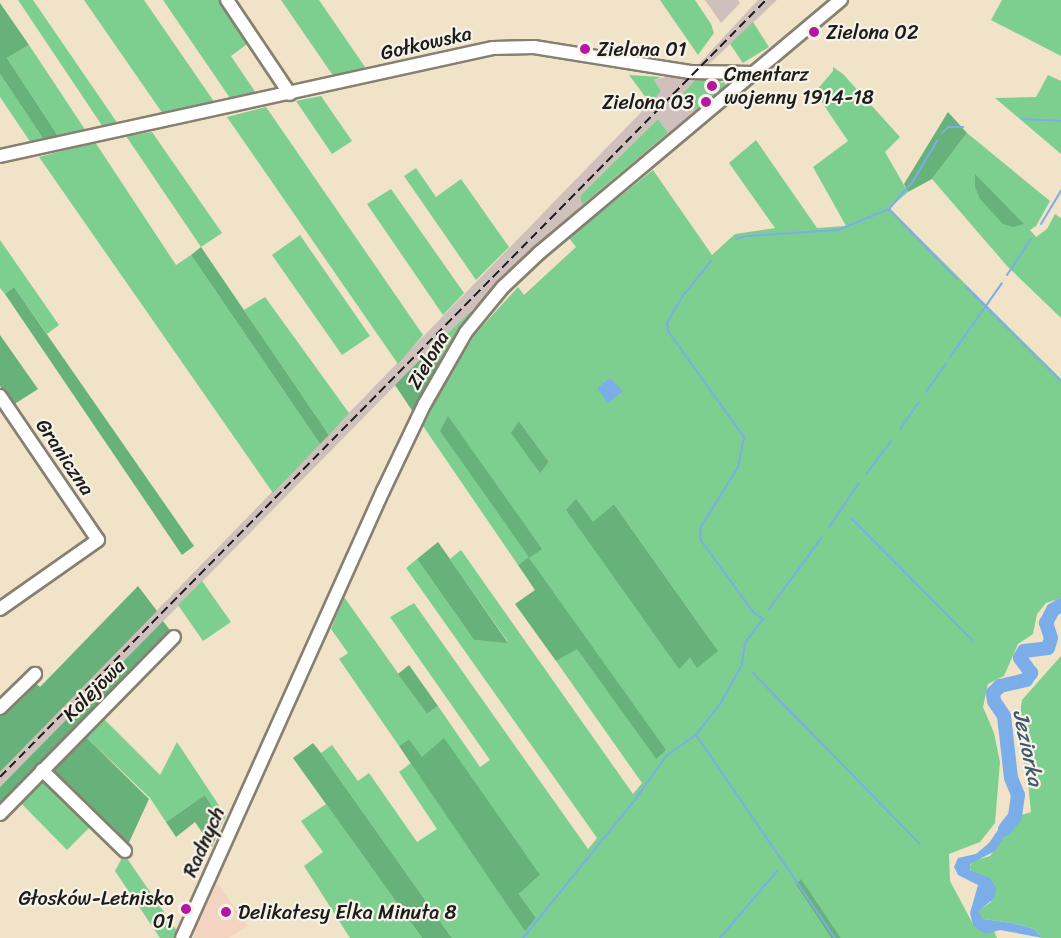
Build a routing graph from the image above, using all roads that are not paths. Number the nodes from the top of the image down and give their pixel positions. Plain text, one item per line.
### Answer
1 (227, 0) edge
2 (841, 0) edge
3 (754, 73) junction
4 (290, 94) junction
5 (0, 156) edge
6 (0, 396) edge
7 (0, 609) edge
8 (174, 637) dead end
9 (34, 674) dead end
10 (2, 702) edge
11 (262, 761) joint
12 (42, 770) junction
13 (0, 813) edge
14 (125, 851) dead end
15 (182, 938) edge

1 - 4 street
2 - 3 street
3 - 4 street, Gołkowska
3 - 11 street, Zielona
4 - 5 street, Gołkowska
6 - 7 street, Graniczna
8 - 12 street, Kolejowa
9 - 10 street
11 - 15 street, Radnych
12 - 13 street, Kolejowa
12 - 14 street

